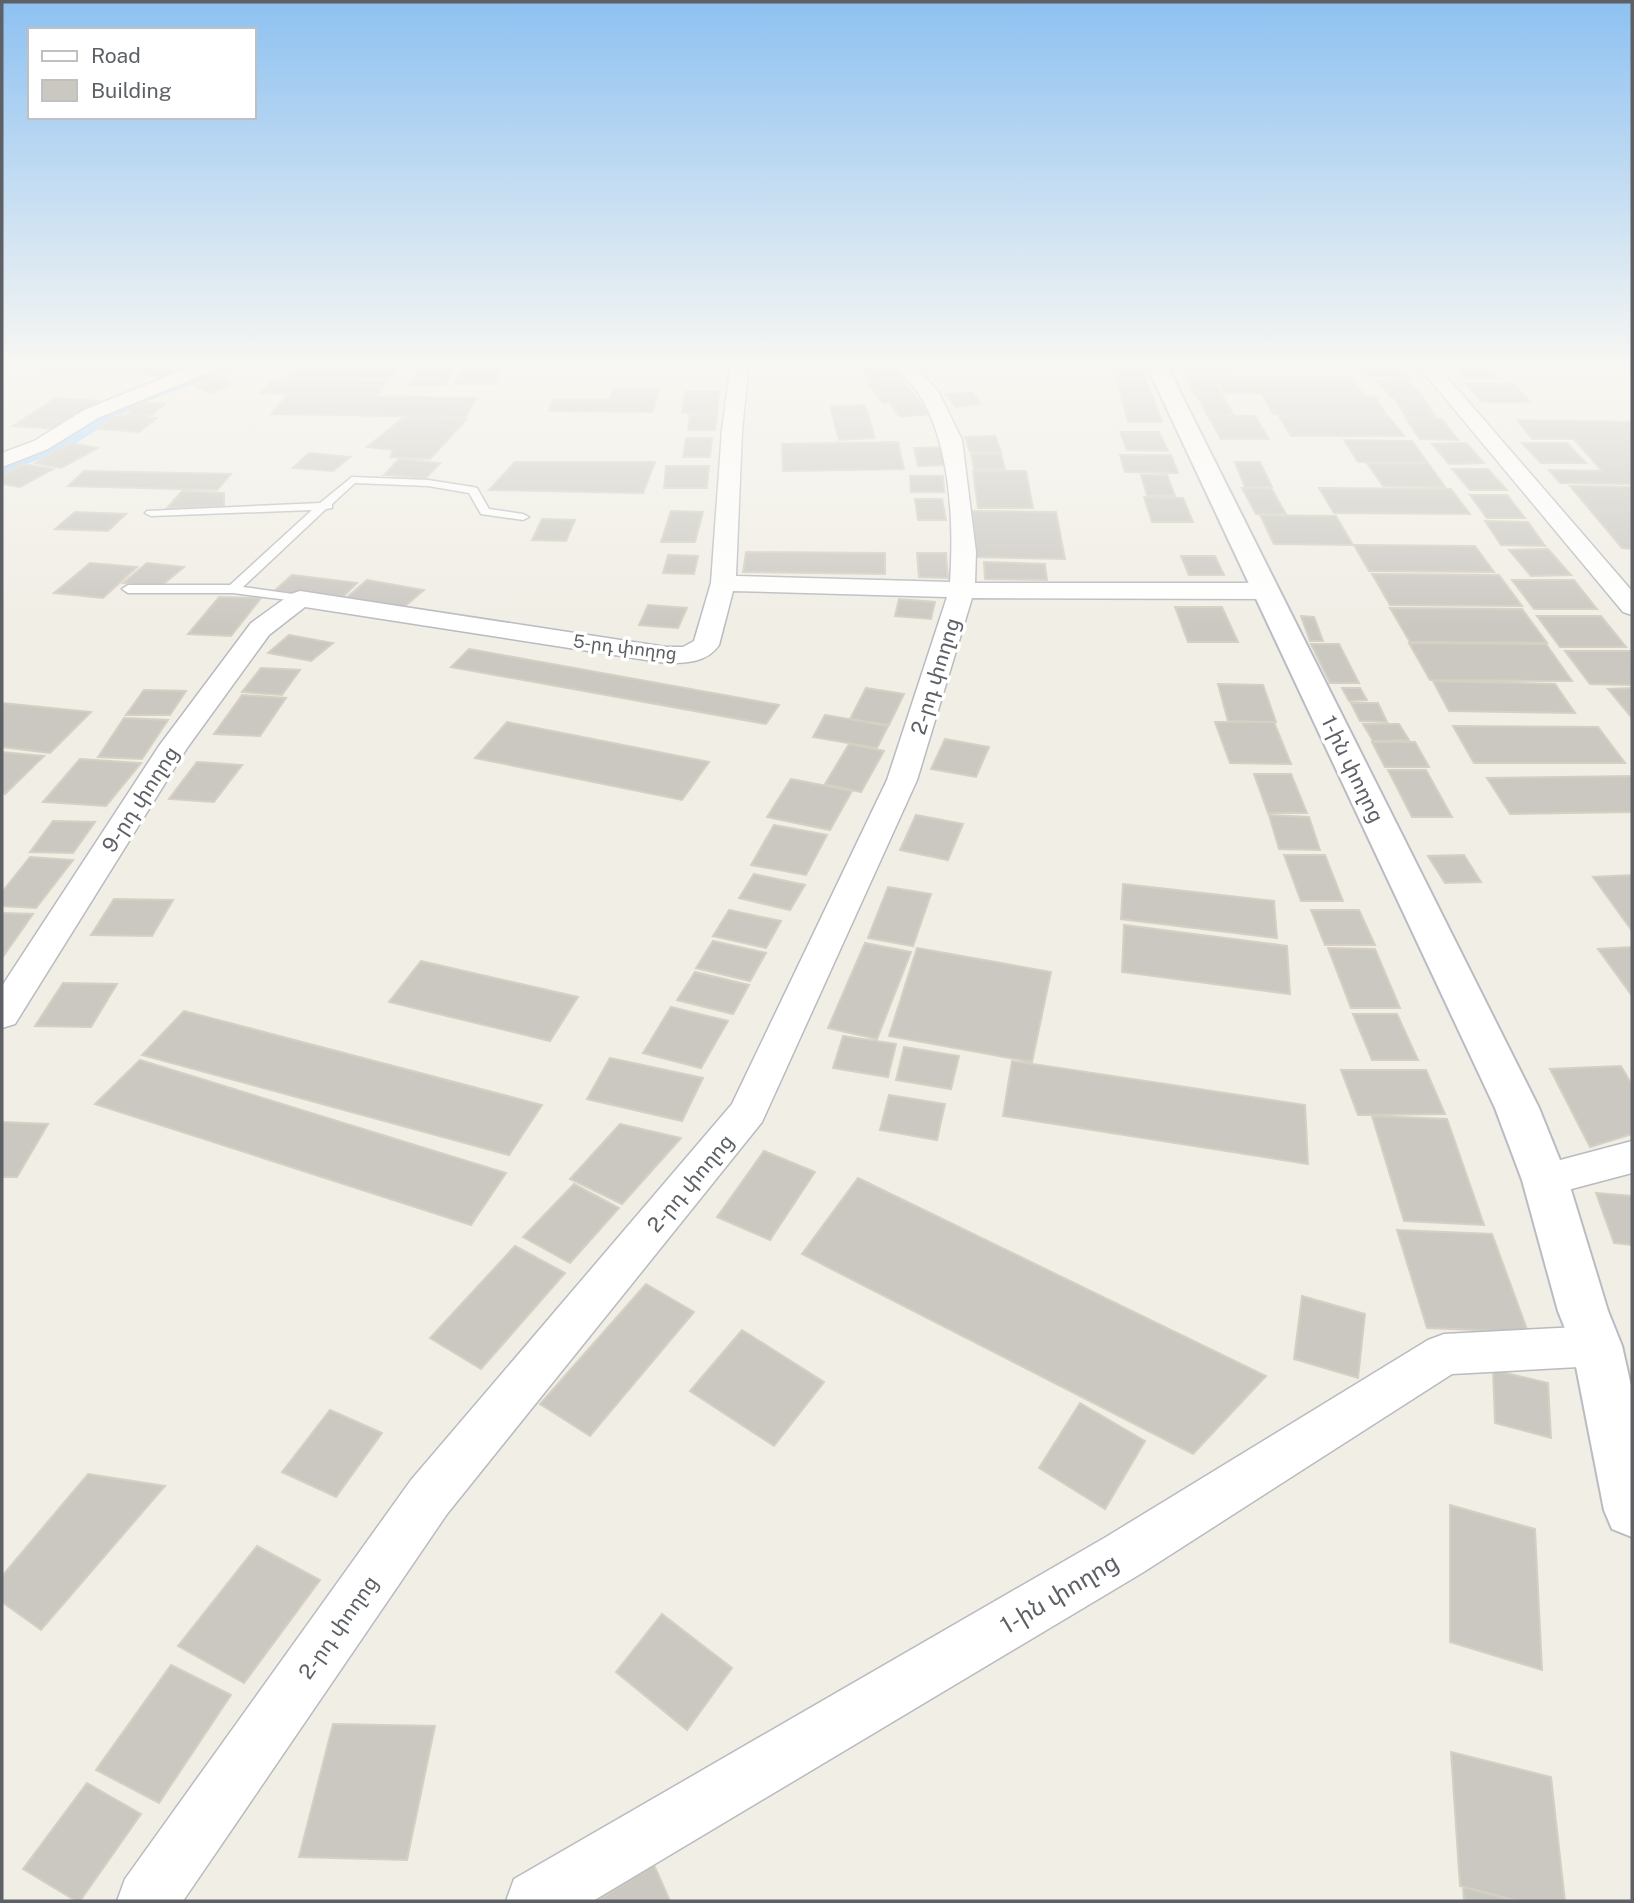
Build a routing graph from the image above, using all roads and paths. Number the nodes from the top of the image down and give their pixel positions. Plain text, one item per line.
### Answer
1 (27, 451) edge
2 (731, 451) edge
3 (953, 451) edge
4 (1197, 451) edge
5 (1499, 451) edge
6 (2, 461) edge
7 (328, 506) junction
8 (150, 513) dead end
9 (523, 517) dead end
10 (723, 583) junction
11 (128, 589) dead end
12 (233, 589) junction
13 (962, 590) junction
14 (1266, 591) junction
15 (300, 599) junction
16 (1632, 607) edge
17 (2, 1016) edge
18 (1632, 1157) edge
19 (1545, 1180) junction
20 (1597, 1346) junction
21 (1632, 1510) edge
22 (147, 1901) edge
23 (536, 1901) edge

1 - 6 street
2 - 10 street, 5-րդ փողոց
3 - 13 street, 2-րդ փողոց
4 - 14 main road, 1-ին փողոց
5 - 16 street
7 - 8 lane
7 - 9 lane
7 - 12 lane
10 - 13 street
10 - 15 street, 5-րդ փողոց
11 - 12 lane
12 - 15 lane
13 - 14 street
13 - 22 street, 2-րդ փողոց
14 - 19 main road, 1-ին փողոց
15 - 17 street, 9-րդ փողոց
18 - 19 street
19 - 20 main road, 1-ին փողոց
20 - 21 main road, 1-ին փողոց
20 - 23 street, 1-ին փողոց

